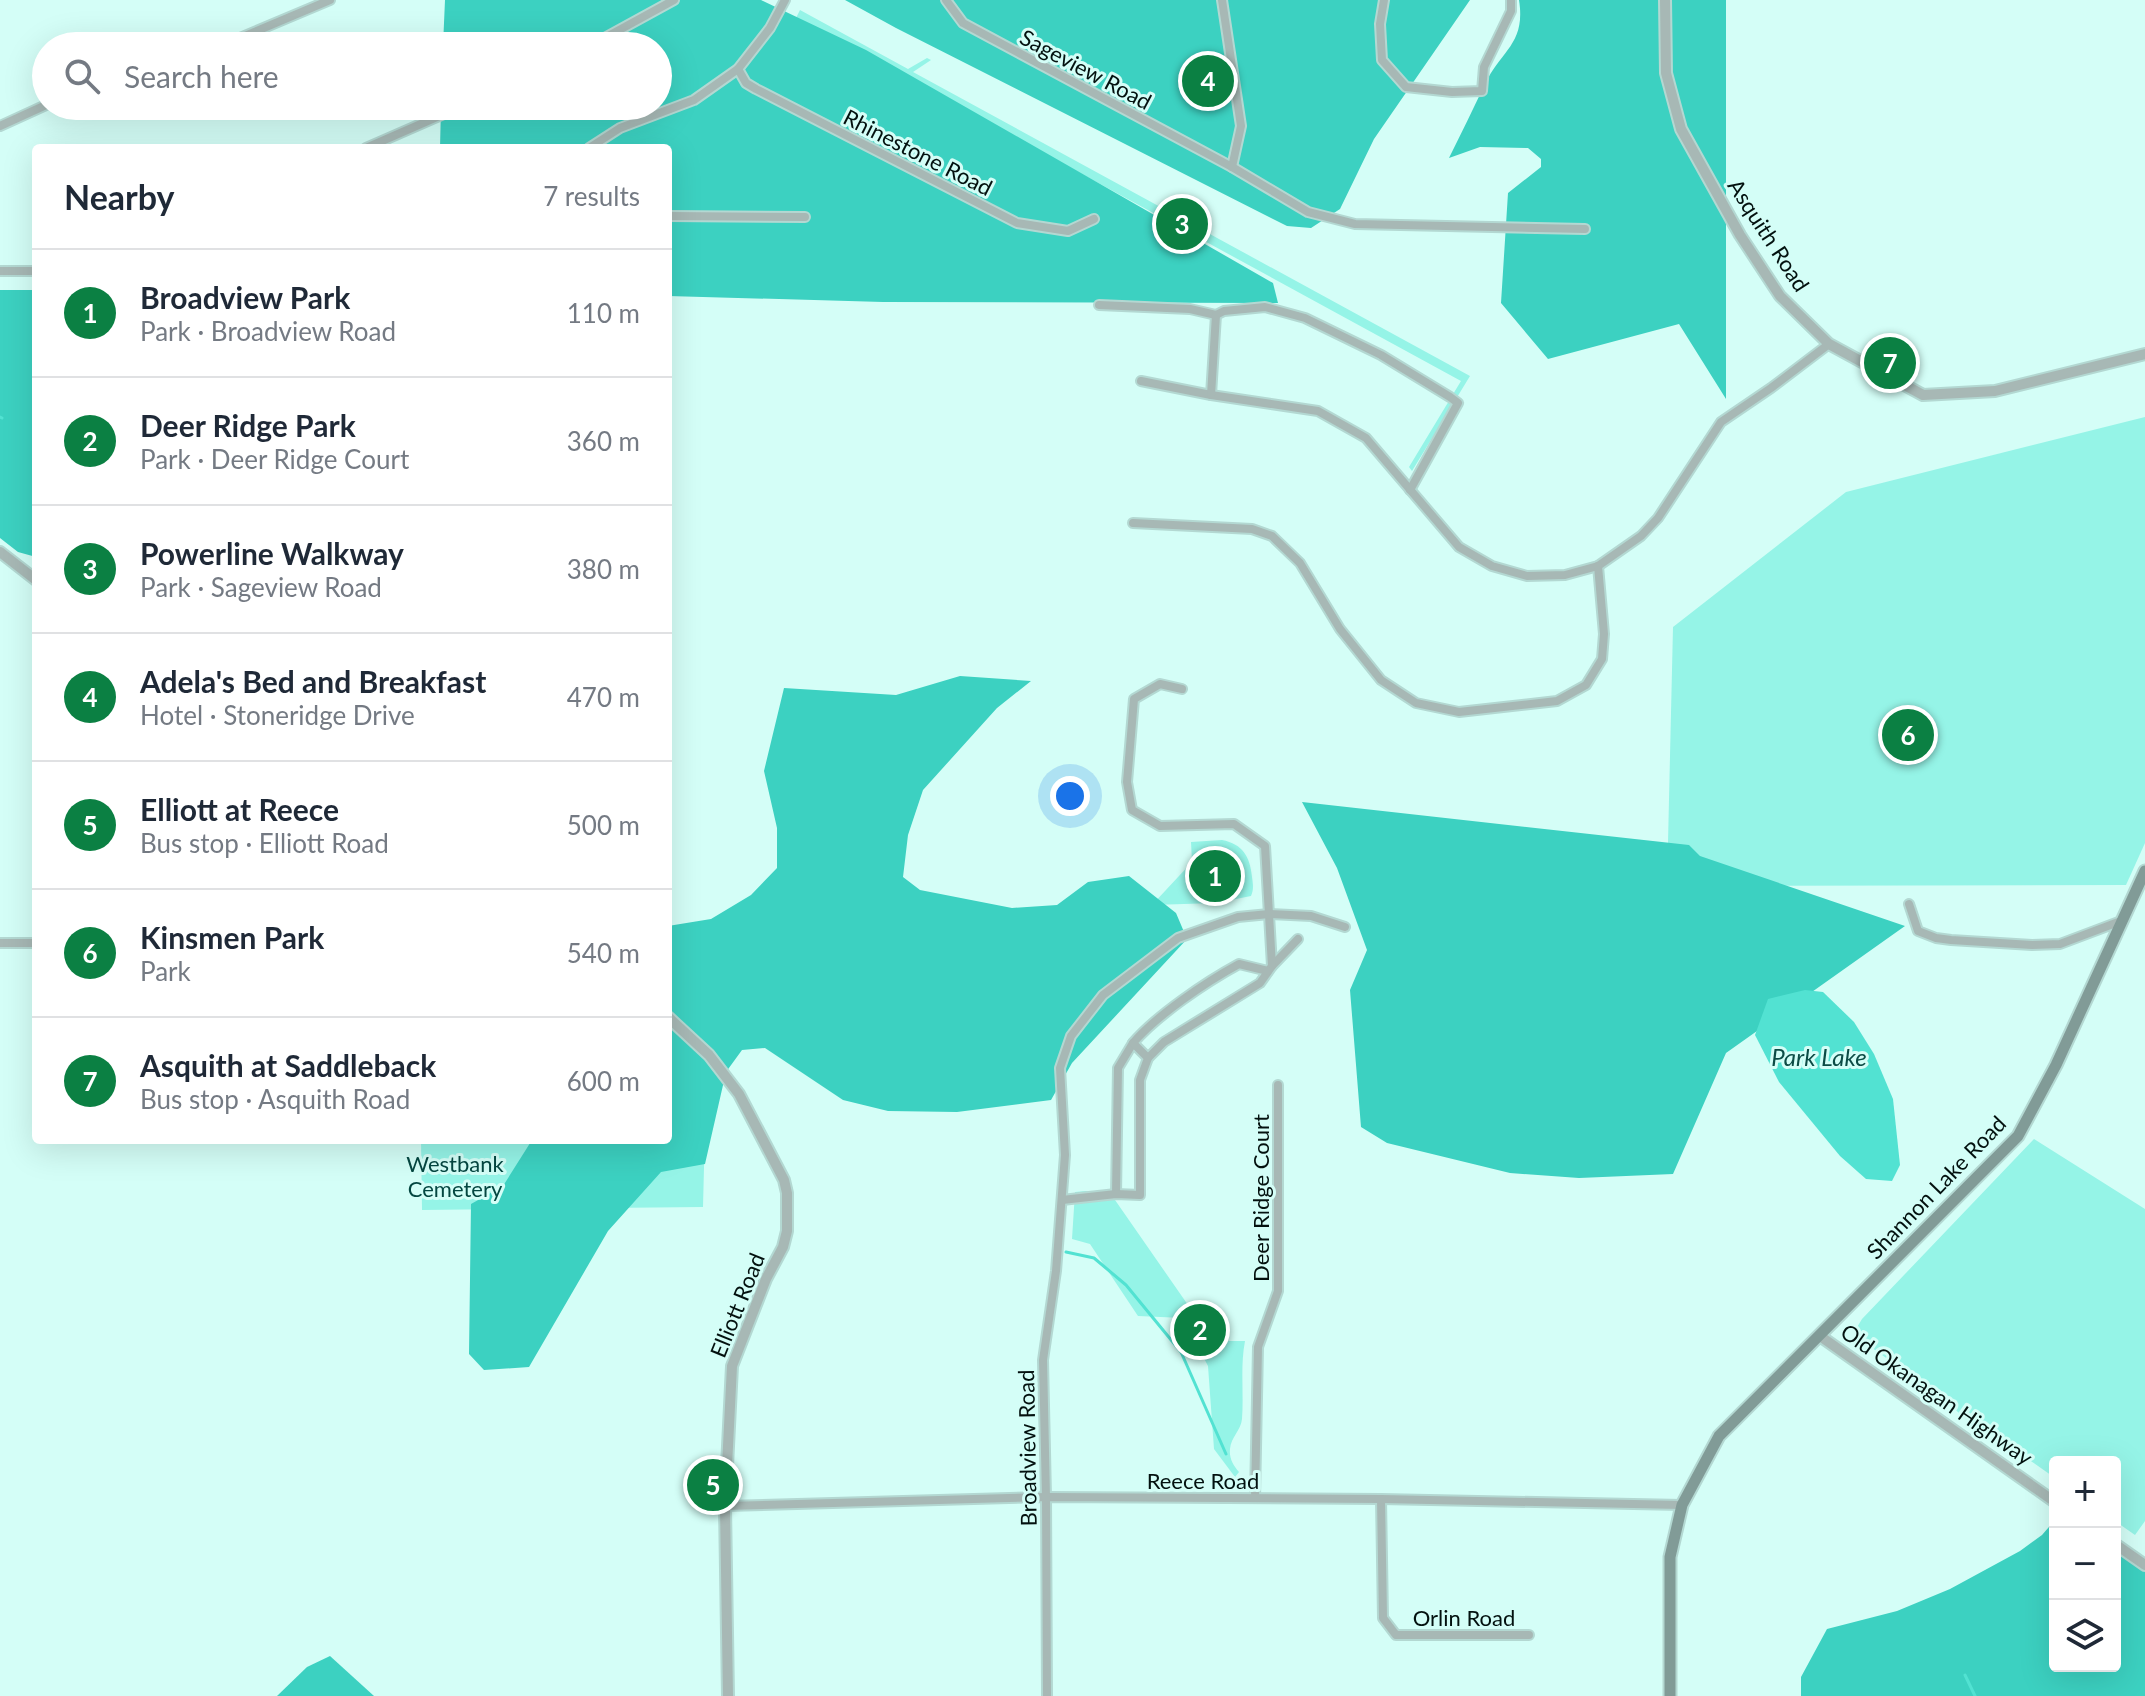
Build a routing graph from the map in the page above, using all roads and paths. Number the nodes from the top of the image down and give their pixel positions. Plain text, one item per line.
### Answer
1 (330, 0) edge
2 (674, 0) edge
3 (785, 0) edge
4 (946, 0) edge
5 (1222, 0) edge
6 (1384, 0) edge
7 (1511, 0) edge
8 (1665, 0) edge
9 (254, 32) edge
10 (616, 32) edge
11 (738, 69) junction
12 (672, 108) edge
13 (32, 111) edge
14 (430, 120) edge
15 (641, 120) edge
16 (0, 126) edge
17 (375, 144) edge
18 (595, 144) edge
19 (1232, 167) junction
20 (672, 216) edge
21 (805, 217) dead end
22 (1094, 219) dead end
23 (1585, 229) dead end
24 (0, 271) edge
25 (32, 272) edge
26 (1099, 305) dead end
27 (1216, 315) junction
28 (1829, 344) junction
29 (2145, 354) edge
30 (1141, 381) dead end
31 (1211, 395) junction
32 (1410, 490) junction
33 (1133, 523) dead end
34 (0, 552) edge
35 (1598, 566) junction
36 (32, 577) edge
37 (1182, 689) dead end
38 (2145, 871) edge
39 (1909, 904) dead end
40 (1269, 914) junction
41 (2121, 921) junction
42 (1345, 927) dead end
43 (1298, 939) dead end
44 (0, 943) edge
45 (32, 943) edge
46 (1270, 969) junction
47 (672, 1021) edge
48 (1133, 1043) junction
49 (1148, 1058) junction
50 (1278, 1085) dead end
51 (1116, 1194) junction
52 (1062, 1200) junction
53 (1820, 1336) junction
54 (1046, 1497) junction
55 (1255, 1498) junction
56 (2049, 1498) edge
57 (1381, 1499) junction
58 (1682, 1505) junction
59 (725, 1506) junction
60 (2121, 1548) edge
61 (2145, 1565) edge
62 (1529, 1635) dead end
63 (728, 1696) edge
64 (1047, 1696) edge
65 (1670, 1696) edge

1 - 9 street
2 - 10 street
3 - 11 street
4 - 19 street, Sageview Road
5 - 19 street
6 - 7 street
8 - 28 street, Asquith Road
11 - 12 street
11 - 22 street, Rhinestone Road
13 - 16 street
14 - 17 street
15 - 18 street
19 - 23 street, Sageview Road
20 - 21 street
24 - 25 street
26 - 27 street
27 - 31 street
27 - 32 street
28 - 29 street, Asquith Road
28 - 35 street
30 - 31 street
31 - 32 street
32 - 35 street
33 - 35 street
34 - 36 street
37 - 40 street
38 - 41 main road, Shannon Lake Road
39 - 41 street
40 - 42 street, Broadview Road
40 - 46 street
40 - 52 street, Broadview Road
41 - 53 main road, Shannon Lake Road
43 - 46 street
44 - 45 street
46 - 48 street
46 - 49 street
47 - 59 street, Elliott Road
48 - 49 street
48 - 51 street
49 - 51 street
50 - 55 street, Deer Ridge Court
51 - 52 street
52 - 54 street, Broadview Road
53 - 56 street, Old Okanagan Highway
53 - 58 main road, Old Okanagan Highway
54 - 55 street, Reece Road
54 - 59 street, Reece Road
54 - 64 street, Broadview Road
55 - 57 street, Reece Road
57 - 58 street, Reece Road
57 - 62 street, Orlin Road
58 - 65 main road, Old Okanagan Highway
59 - 63 street, Elliott Road
60 - 61 street

